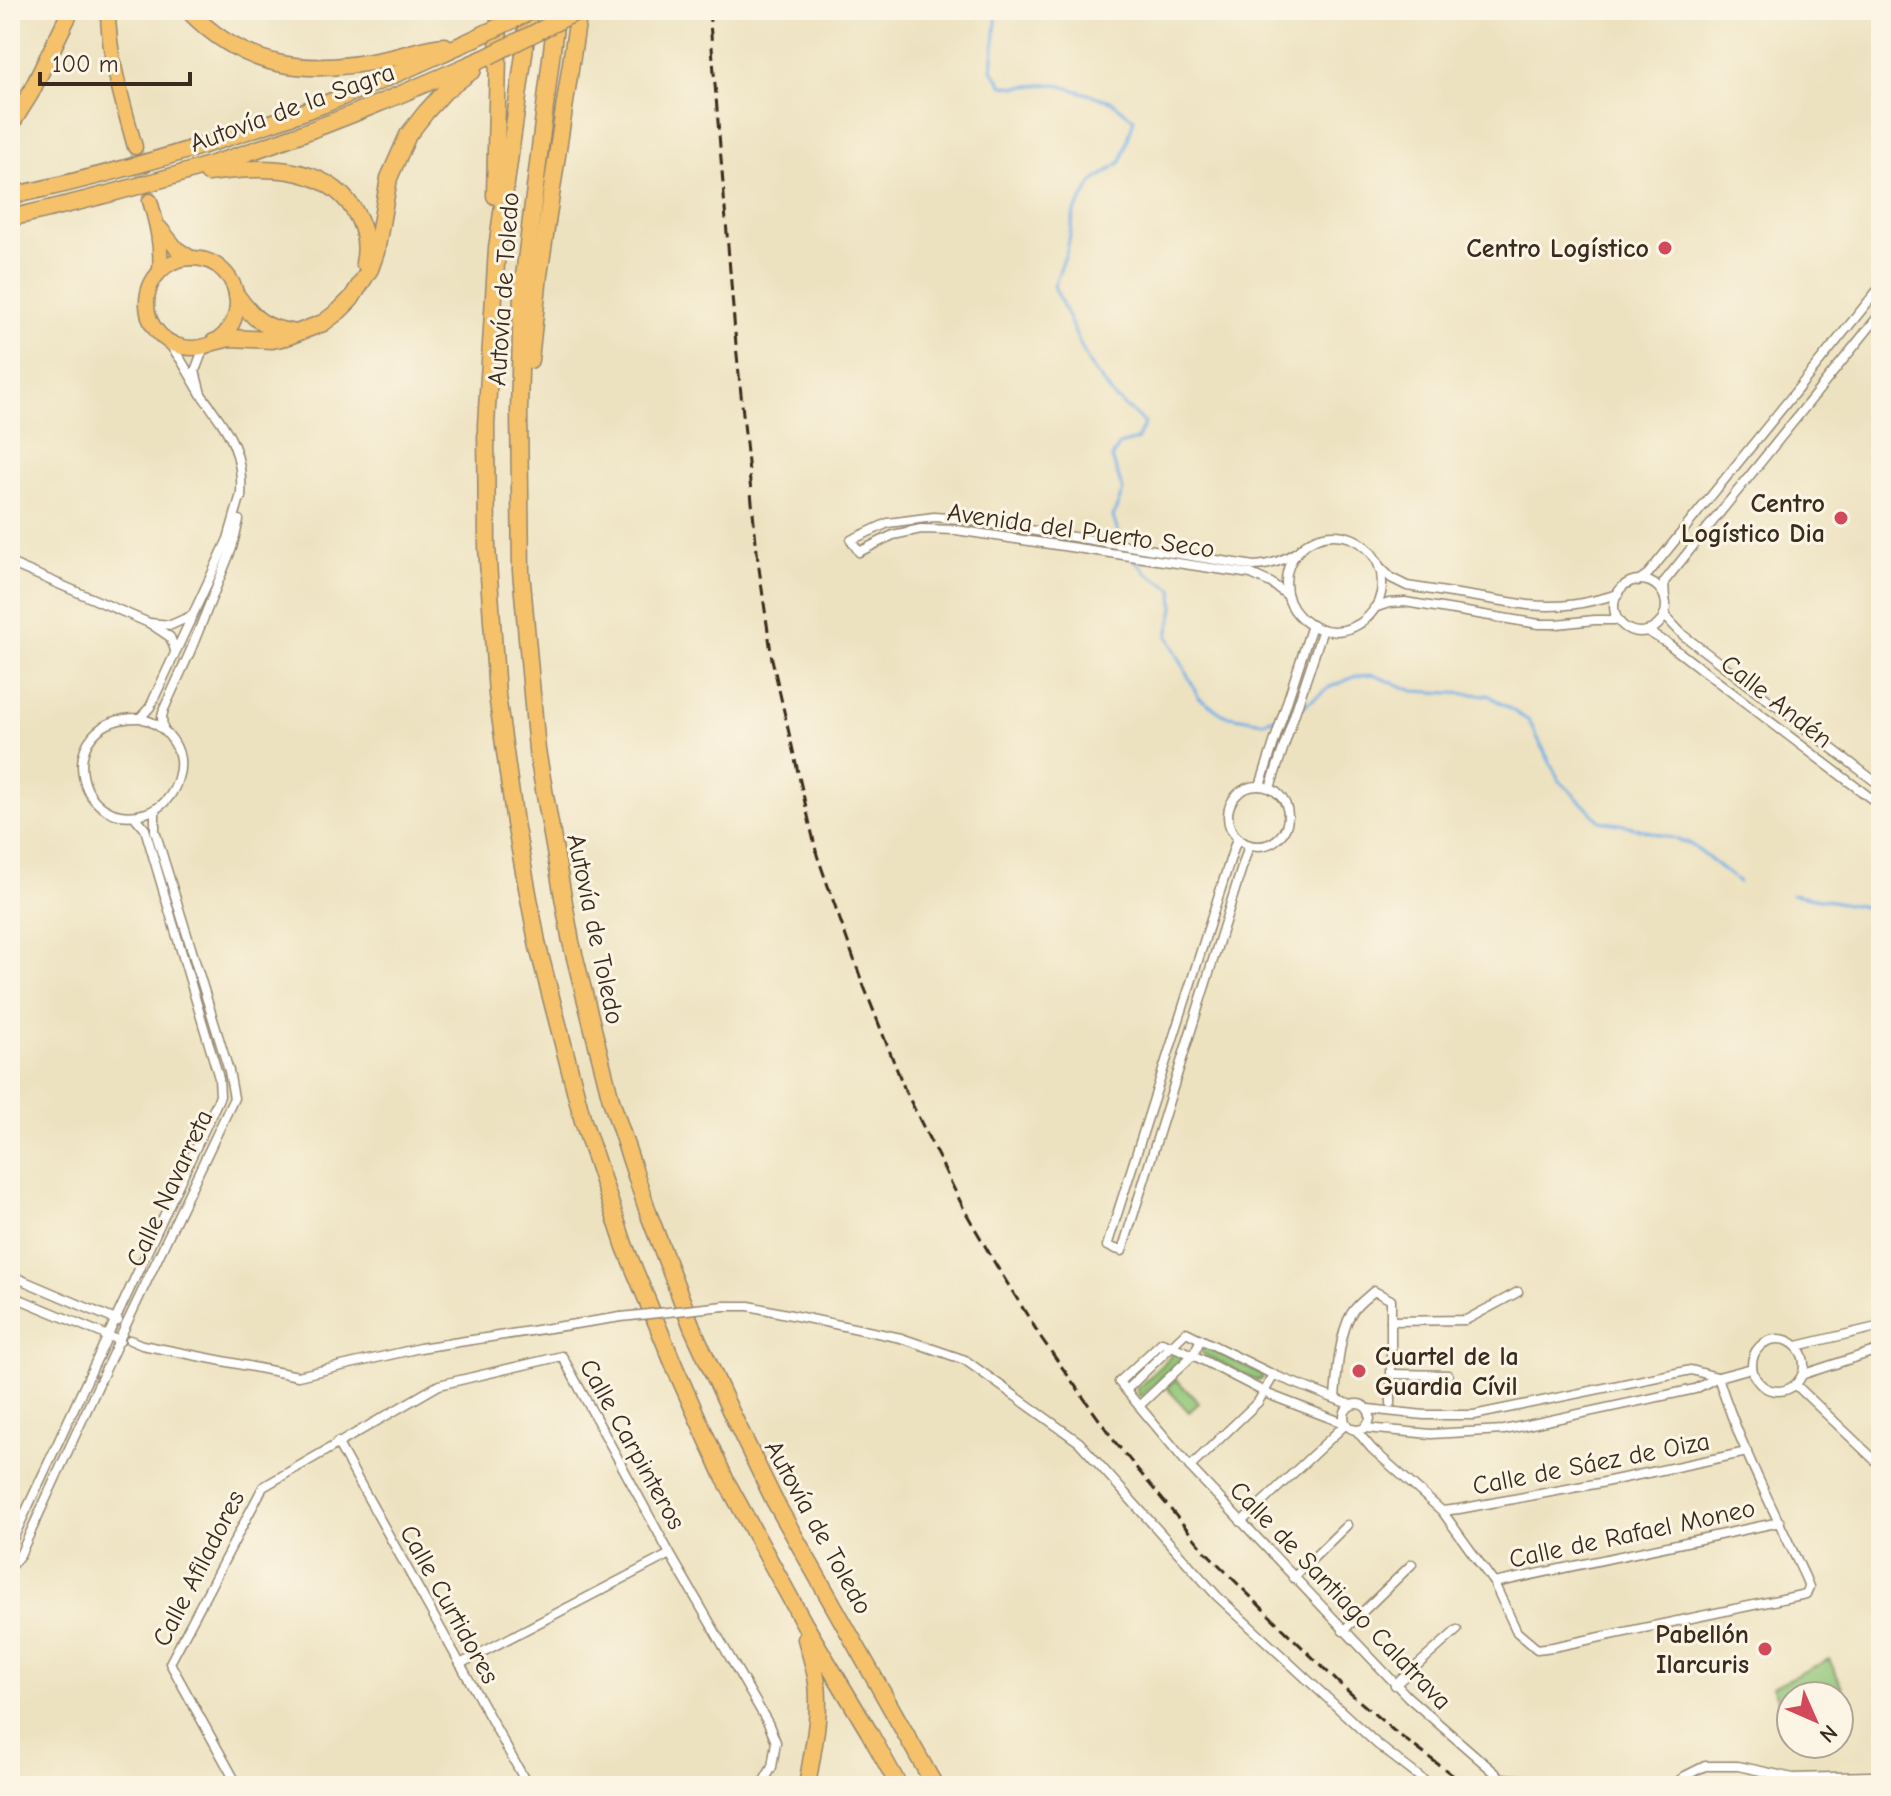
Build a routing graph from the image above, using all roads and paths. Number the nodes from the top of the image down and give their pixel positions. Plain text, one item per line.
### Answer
1 (71, 10) edge
2 (108, 10) edge
3 (188, 10) edge
4 (499, 10) edge
5 (531, 10) edge
6 (557, 10) edge
7 (579, 10) edge
8 (463, 44) junction
9 (466, 70) junction
10 (10, 126) edge
11 (135, 147) tunnel mouth
12 (182, 173) junction
13 (10, 196) edge
14 (150, 201) tunnel mouth
15 (10, 218) edge
16 (157, 224) junction
17 (497, 248) junction
18 (191, 258) junction
19 (160, 271) junction
20 (360, 286) junction
21 (1881, 286) edge
22 (237, 296) junction
23 (1881, 313) edge
24 (301, 333) junction
25 (167, 341) junction
26 (209, 344) junction
27 (201, 394) junction
28 (519, 412) junction
29 (241, 494) junction
30 (1298, 551) junction
31 (10, 563) edge
32 (1379, 566) junction
33 (1638, 581) junction
34 (1618, 594) junction
35 (1287, 595) junction
36 (1665, 599) junction
37 (1374, 608) junction
38 (1664, 615) junction
39 (192, 616) junction
40 (1618, 620) junction
41 (149, 623) junction
42 (1312, 625) junction
43 (1323, 629) junction
44 (1647, 631) junction
45 (175, 653) junction
46 (140, 718) junction
47 (163, 728) junction
48 (1881, 786) edge
49 (1265, 787) junction
50 (1881, 806) edge
51 (155, 809) junction
52 (134, 816) junction
53 (1237, 838) junction
54 (1249, 845) junction
55 (10, 1275) edge
56 (1518, 1292) dead end
57 (10, 1295) edge
58 (115, 1320) junction
59 (1391, 1321) junction
60 (126, 1325) junction
61 (1881, 1326) edge
62 (108, 1336) junction
63 (1201, 1339) junction
64 (125, 1340) junction
65 (1173, 1346) junction
66 (1797, 1346) junction
67 (1881, 1349) edge
68 (1193, 1355) junction
69 (1752, 1368) junction
70 (1392, 1374) junction
71 (1804, 1374) junction
72 (1274, 1375) junction
73 (1448, 1375) dead end
74 (1718, 1377) junction
75 (1796, 1385) junction
76 (1126, 1390) junction
77 (1266, 1392) junction
78 (1335, 1398) junction
79 (1391, 1403) dead end
80 (1351, 1405) junction
81 (1139, 1406) junction
82 (1368, 1409) junction
83 (1346, 1424) junction
84 (1360, 1429) junction
85 (337, 1442) junction
86 (1747, 1452) junction
87 (1881, 1466) edge
88 (1190, 1467) junction
89 (1442, 1511) junction
90 (1241, 1522) junction
91 (1780, 1522) junction
92 (1347, 1525) dead end
93 (10, 1545) edge
94 (670, 1554) junction
95 (1412, 1564) dead end
96 (10, 1567) edge
97 (1293, 1578) junction
98 (1494, 1583) junction
99 (805, 1625) junction
100 (1457, 1630) dead end
101 (1343, 1631) junction
102 (460, 1664) junction
103 (1395, 1685) junction
104 (1881, 1779) edge
105 (1808, 1782) edge
106 (238, 1786) edge
107 (528, 1786) edge
108 (761, 1786) edge
109 (807, 1786) edge
110 (899, 1786) edge
111 (935, 1786) edge
112 (1431, 1786) edge
113 (1554, 1786) edge
114 (1672, 1786) edge

1 - 10 highway
2 - 11 main road
3 - 8 highway
4 - 17 highway
5 - 8 highway, Autovía de la Sagra, bridge
5 - 17 highway, Autovía de Toledo
6 - 28 highway, Autovía de Toledo
7 - 9 highway, bridge
7 - 28 highway
8 - 13 highway, Autovía de la Sagra
9 - 12 highway, Autovía de la Sagra
9 - 20 highway
12 - 15 highway, Autovía de la Sagra
12 - 20 highway
14 - 16 main road
16 - 18 main road
16 - 19 main road
17 - 99 highway, Autovía de Toledo
18 - 19 main road
18 - 22 main road
19 - 25 main road
20 - 24 highway
21 - 33 street, Avenida del Puerto Seco
22 - 24 highway
22 - 26 main road
23 - 36 street
24 - 26 highway
25 - 26 main road
25 - 27 street
26 - 27 street
27 - 29 street
28 - 111 highway, Autovía de Toledo
29 - 39 street
29 - 47 street
30 - 32 street, Avenida del Puerto Seco
30 - 35 street
30 - 35 street, Avenida del Puerto Seco
31 - 41 street
32 - 34 street, Avenida del Puerto Seco
32 - 37 street
33 - 34 street, Avenida del Puerto Seco
33 - 36 street
34 - 40 street
35 - 42 street, Avenida del Puerto Seco
36 - 38 street
37 - 40 street
37 - 43 street
38 - 44 street
38 - 48 street, Calle Andén
39 - 41 street
39 - 45 street
40 - 44 street
41 - 45 street
42 - 43 street
42 - 49 street
43 - 49 street
44 - 50 street, Calle Andén
45 - 46 street
46 - 47 street
46 - 52 street
47 - 51 street
49 - 53 street
49 - 54 street
51 - 52 street
51 - 60 street, Calle Navarreta
52 - 58 street, Calle Navarreta
53 - 54 street
53 - 54 street
55 - 58 street
56 - 59 street
57 - 62 street
58 - 60 street
58 - 62 street, Calle Navarreta
59 - 70 street
59 - 78 street
60 - 64 street, Calle Navarreta
61 - 66 street
62 - 64 street
62 - 93 street, Calle Navarreta
63 - 65 street
63 - 68 street
63 - 72 street
64 - 96 street, Calle Navarreta
64 - 112 street, bridge
65 - 68 street
65 - 76 street
65 - 76 street
66 - 69 street
66 - 71 street
67 - 71 street
68 - 77 street
68 - 81 street
69 - 74 street
69 - 75 street
70 - 73 street
70 - 79 street
71 - 75 street
72 - 77 street
72 - 78 street
74 - 82 street
74 - 84 street
74 - 86 street
75 - 87 street
76 - 81 street, Calle de Santiago Calatrava
77 - 83 street
77 - 88 street
78 - 80 street
80 - 82 street
80 - 83 street
81 - 88 street, Calle de Santiago Calatrava
82 - 84 street
83 - 84 street
83 - 90 street
84 - 89 street
85 - 94 street, Calle Carpinteros
85 - 102 street, Calle Curtidores
85 - 106 street, Calle Afiladores
86 - 89 street, Calle de Sáez de Oiza
86 - 91 street
88 - 90 street, Calle de Santiago Calatrava
89 - 98 street
90 - 97 street, Calle de Santiago Calatrava
91 - 98 street, Calle de Rafael Moneo
91 - 98 street
92 - 97 street
94 - 102 street
94 - 108 street, Calle Carpinteros
95 - 101 street
97 - 101 street, Calle de Santiago Calatrava
99 - 109 highway
99 - 110 highway, Autovía de Toledo
100 - 103 street
101 - 103 street, Calle de Santiago Calatrava
102 - 107 street, Calle Curtidores
103 - 113 street, Calle de Santiago Calatrava
104 - 105 street
105 - 114 street

